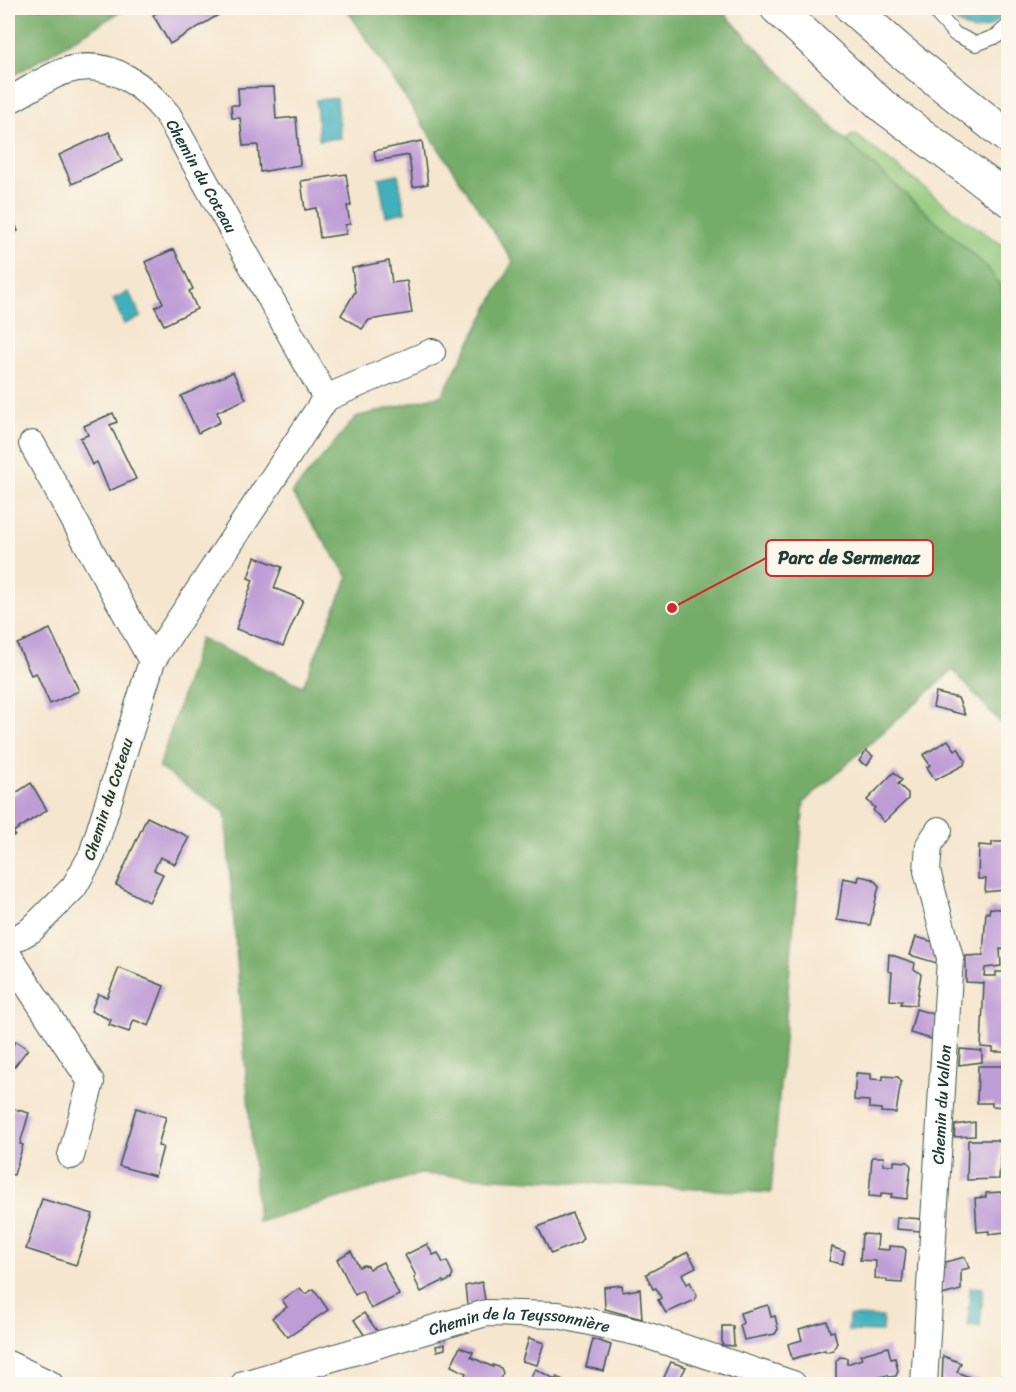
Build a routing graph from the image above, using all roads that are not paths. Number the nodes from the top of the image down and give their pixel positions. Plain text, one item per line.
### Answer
1 (777, 8) edge
2 (852, 8) edge
3 (932, 8) edge
4 (1008, 26) edge
5 (8, 101) edge
6 (1008, 137) edge
7 (1008, 199) edge
8 (432, 352) dead end
9 (326, 398) junction
10 (32, 444) dead end
11 (152, 661) junction
12 (939, 830) dead end
13 (8, 943) edge
14 (8, 955) edge
15 (71, 1156) dead end
16 (8, 1364) edge
17 (50, 1384) edge
18 (244, 1384) edge
19 (793, 1384) edge
20 (924, 1384) edge

1 - 7 highway
2 - 6 highway
3 - 4 lane
5 - 9 street, Chemin du Coteau
8 - 9 street
9 - 11 street, Chemin du Coteau
10 - 11 street
11 - 13 street, Chemin du Coteau
12 - 20 street, Chemin du Vallon
14 - 15 street
16 - 17 street
18 - 19 street, Chemin de la Teyssonnière

